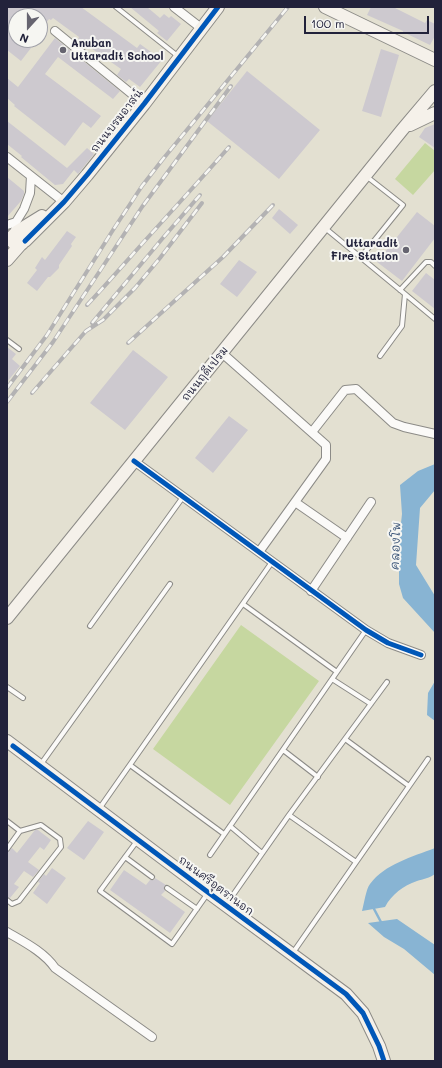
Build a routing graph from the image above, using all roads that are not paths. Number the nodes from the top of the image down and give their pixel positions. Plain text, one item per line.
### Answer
1 (116, 7) edge
2 (174, 7) edge
3 (218, 7) edge
4 (325, 7) edge
5 (201, 28) junction
6 (55, 31) dead end
7 (179, 58) junction
8 (433, 61) edge
9 (435, 92) edge
10 (144, 104) junction
11 (435, 112) edge
12 (402, 130) junction
13 (7, 157) edge
14 (31, 176) junction
15 (365, 176) junction
16 (64, 202) junction
17 (324, 227) junction
18 (14, 235) edge
19 (361, 257) junction
20 (7, 260) edge
21 (435, 266) edge
22 (400, 290) junction
23 (405, 294) junction
24 (435, 319) edge
25 (7, 340) edge
26 (19, 349) dead end
27 (222, 353) junction
28 (380, 356) dead end
29 (312, 432) junction
30 (435, 434) edge
31 (134, 461) junction
32 (183, 496) junction
33 (295, 502) junction
34 (371, 502) dead end
35 (347, 538) junction
36 (259, 552) junction
37 (272, 562) junction
38 (170, 584) dead end
39 (311, 590) junction
40 (243, 604) junction
41 (7, 618) edge
42 (90, 626) dead end
43 (366, 630) junction
44 (422, 655) dead end
45 (337, 672) junction
46 (332, 679) junction
47 (387, 682) dead end
48 (7, 687) edge
49 (23, 698) dead end
50 (371, 704) junction
51 (345, 739) junction
52 (9, 747) edge
53 (283, 750) junction
54 (428, 759) dead end
55 (130, 765) junction
56 (40, 766) junction
57 (318, 777) junction
58 (409, 786) junction
59 (99, 810) junction
60 (289, 815) junction
61 (7, 821) edge
62 (230, 826) junction
63 (20, 831) junction
64 (224, 834) junction
65 (138, 840) junction
66 (7, 849) edge
67 (262, 853) junction
68 (210, 855) dead end
69 (125, 858) junction
70 (356, 862) junction
71 (152, 877) dead end
72 (167, 888) dead end
73 (209, 893) junction
74 (7, 900) edge
75 (226, 905) junction
76 (197, 909) junction
77 (7, 932) edge
78 (292, 954) junction
79 (152, 1037) dead end
80 (384, 1061) edge

1 - 7 lane
2 - 5 street
3 - 5 street, ถนนบรมอาสน์
4 - 8 street
5 - 7 street, ถนนบรมอาสน์
6 - 10 street
7 - 10 street, ถนนบรมอาสน์
9 - 12 street, ถนนฤดีเปรม
10 - 16 street, ถนนบรมอาสน์
11 - 12 street, ถนนฤดีเปรม
12 - 15 street, ถนนฤดีเปรม
13 - 14 street
14 - 16 street
14 - 18 street
15 - 17 street, ถนนฤดีเปรม
15 - 19 lane
16 - 18 street, ถนนบรมอาสน์
17 - 19 lane
17 - 27 street, ถนนฤดีเปรม
18 - 20 street, ถนนบรมอาสน์
19 - 22 lane
21 - 22 lane
22 - 23 lane
23 - 24 lane
23 - 28 lane
25 - 26 lane
27 - 29 street
27 - 31 street, ถนนฤดีเปรม
29 - 30 street
29 - 33 street
31 - 32 street
31 - 41 street, ถนนฤดีเปรม
32 - 36 street
32 - 42 lane
33 - 35 street
33 - 36 street
34 - 35 street
35 - 39 street
36 - 37 street
37 - 39 street
37 - 40 lane
38 - 56 lane
39 - 43 street
40 - 45 lane
40 - 55 lane
43 - 44 street
43 - 45 lane
45 - 46 lane
46 - 50 lane
46 - 53 lane
47 - 50 lane
48 - 49 lane
50 - 51 lane
51 - 57 lane
51 - 58 lane
52 - 56 street, ถนนศรีอุตรานอก
53 - 57 lane
53 - 62 lane
54 - 58 lane
55 - 59 lane
55 - 64 lane
56 - 59 street, ถนนศรีอุตรานอก
57 - 60 lane
58 - 70 lane
59 - 65 street, ถนนศรีอุตรานอก
60 - 67 lane
60 - 70 lane
61 - 63 lane
62 - 64 lane
62 - 67 lane
63 - 66 lane
63 - 74 lane
64 - 68 lane
65 - 69 lane
65 - 73 street, ถนนศรีอุตรานอก
67 - 75 lane
69 - 71 lane
69 - 76 lane
70 - 78 lane
72 - 76 lane
73 - 75 street, ถนนศรีอุตรานอก
73 - 76 lane
75 - 78 street, ถนนศรีอุตรานอก
77 - 79 street
78 - 80 street, ถนนศรีอุตรานอก

